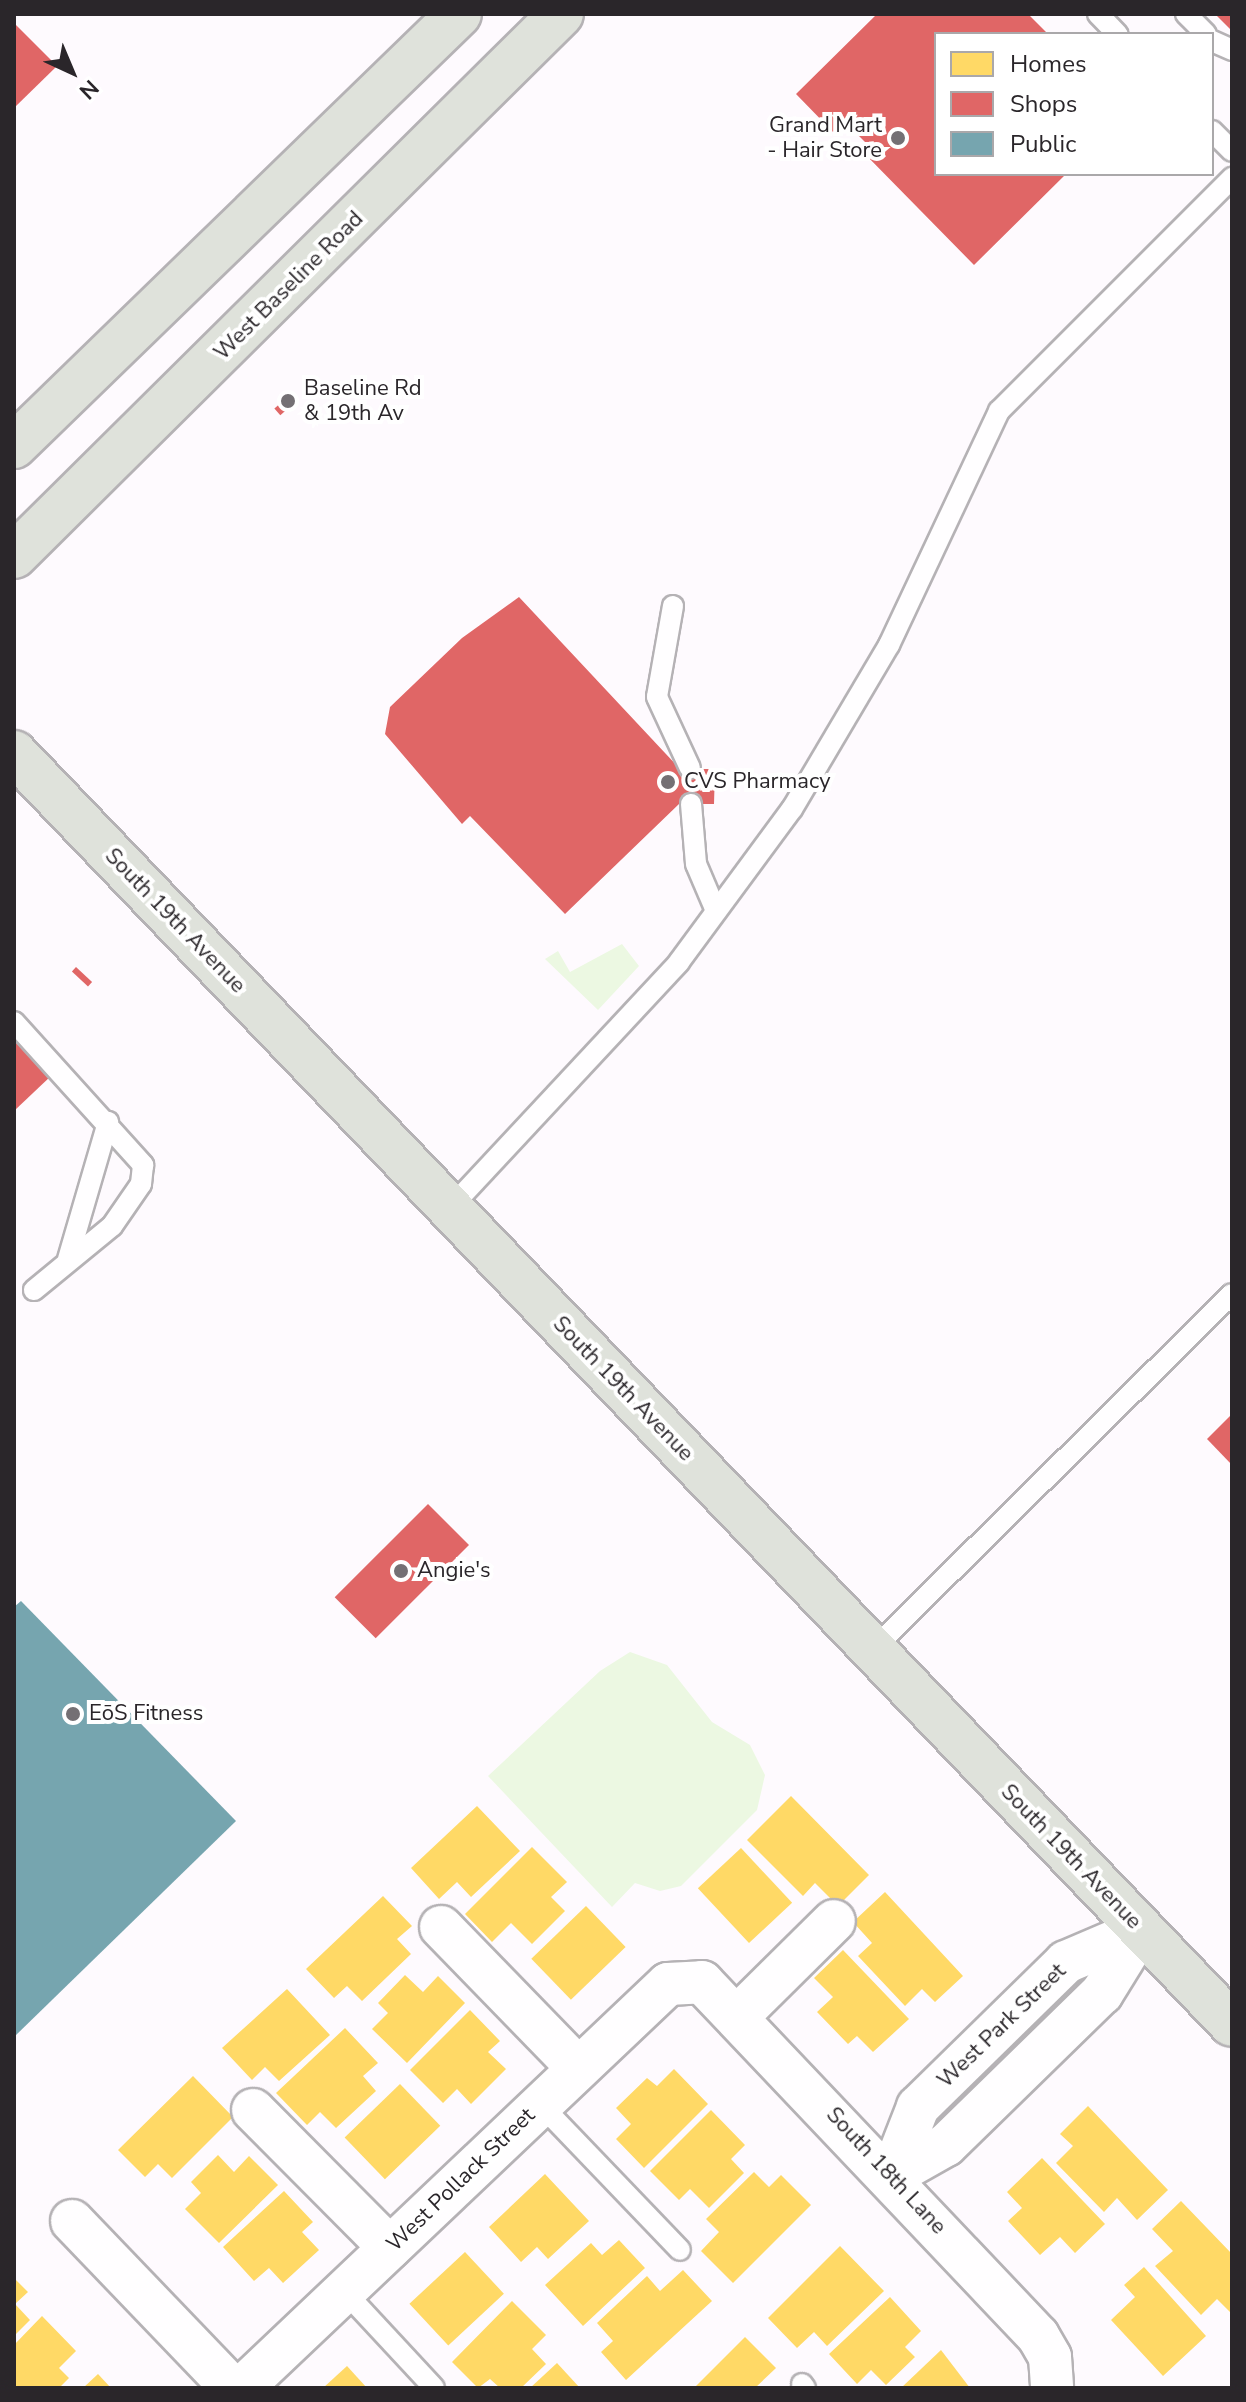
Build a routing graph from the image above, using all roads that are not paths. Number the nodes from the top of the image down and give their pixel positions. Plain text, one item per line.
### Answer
1 (459, 14) edge
2 (561, 14) edge
3 (1098, 14) edge
4 (1186, 14) edge
5 (1115, 32) edge
6 (1204, 32) edge
7 (1214, 133) edge
8 (1232, 151) edge
9 (1232, 178) edge
10 (14, 446) edge
11 (14, 556) edge
12 (673, 606) dead end
13 (14, 753) edge
14 (690, 768) dead end
15 (691, 804) dead end
16 (716, 911) junction
17 (14, 1022) edge
18 (108, 1122) junction
19 (450, 1208) junction
20 (68, 1259) junction
21 (34, 1290) dead end
22 (1232, 1294) edge
23 (872, 1650) junction
24 (834, 1921) dead end
25 (441, 1927) dead end
26 (1141, 1930) junction
27 (685, 1983) joint
28 (740, 2014) junction
29 (1232, 2024) edge
30 (987, 2039) junction
31 (578, 2068) junction
32 (1019, 2074) junction
33 (540, 2104) junction
34 (253, 2110) dead end
35 (891, 2176) junction
36 (72, 2221) dead end
37 (390, 2248) junction
38 (680, 2250) dead end
39 (344, 2291) junction
40 (232, 2388) edge
41 (242, 2388) edge
42 (434, 2388) edge
43 (1052, 2388) edge

1 - 10 main road
2 - 11 main road, West Baseline Road
3 - 5 lane
4 - 6 lane
7 - 8 lane
9 - 16 lane
12 - 14 lane
13 - 19 main road, South 19th Avenue
15 - 16 lane
16 - 19 lane
17 - 18 lane
18 - 20 lane
18 - 20 lane
19 - 23 main road, South 19th Avenue
20 - 21 lane
22 - 23 lane
23 - 26 main road, South 19th Avenue
24 - 28 street
25 - 31 street
26 - 29 main road, South 19th Avenue
26 - 30 street, West Park Street
26 - 32 street
27 - 28 street, South 18th Lane
27 - 31 street, West Pollack Street
28 - 35 street, South 18th Lane
30 - 32 lane
30 - 35 street, West Park Street
31 - 33 street, West Pollack Street
32 - 35 street
33 - 37 street, West Pollack Street
33 - 38 lane
34 - 37 street
35 - 43 street, South 18th Lane
36 - 40 street
37 - 39 street, West Pollack Street
39 - 41 street, West Pollack Street
39 - 42 lane

